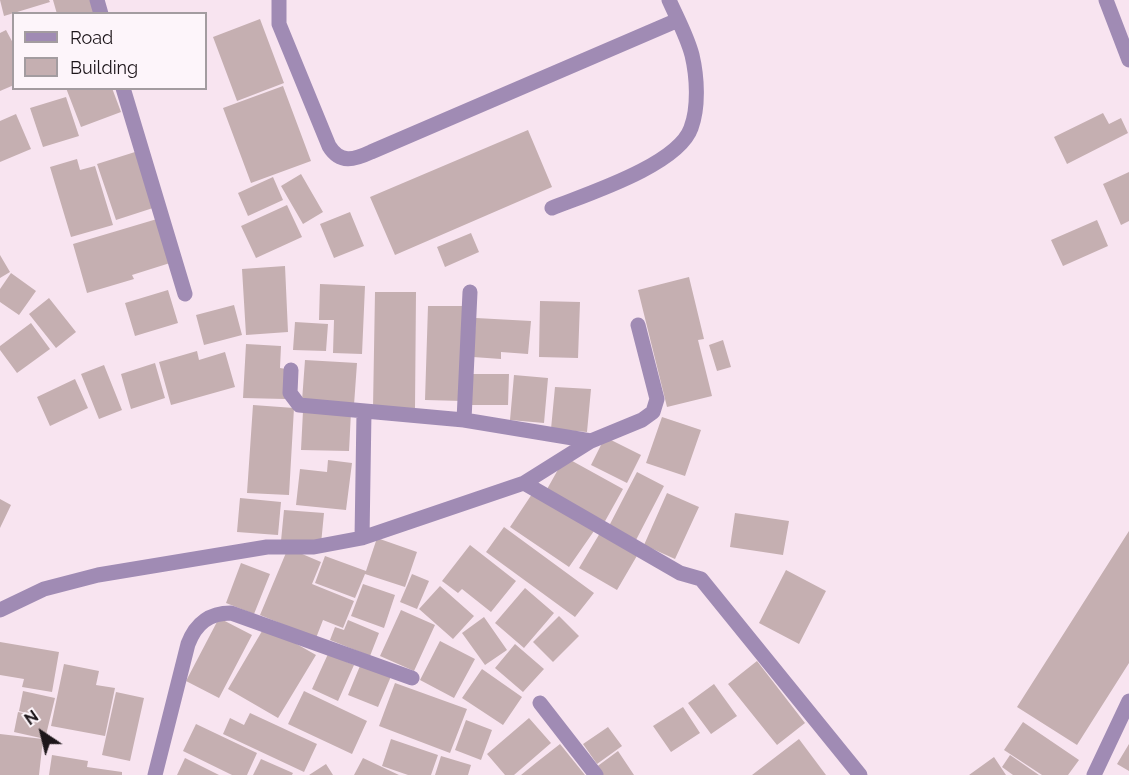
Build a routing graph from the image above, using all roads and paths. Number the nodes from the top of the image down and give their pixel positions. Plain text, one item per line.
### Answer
1 (279, 0) edge
2 (669, 0) edge
3 (1106, 0) edge
4 (678, 20) junction
5 (1129, 60) edge
6 (124, 90) edge
7 (552, 208) dead end
8 (470, 292) dead end
9 (185, 294) dead end
10 (638, 325) dead end
11 (291, 370) dead end
12 (364, 412) junction
13 (464, 420) junction
14 (591, 441) junction
15 (524, 483) junction
16 (362, 538) junction
17 (0, 610) edge
18 (412, 678) dead end
19 (1129, 701) edge
20 (540, 703) dead end
21 (155, 775) edge
22 (596, 775) edge
23 (860, 775) edge
24 (1094, 775) edge

1 - 4 street
2 - 4 street
3 - 5 street
4 - 7 street
6 - 9 street
8 - 13 street
10 - 14 street
11 - 12 street
12 - 13 street
12 - 16 street
13 - 14 street
14 - 15 street
15 - 16 street
15 - 23 street
16 - 17 street
18 - 21 street
19 - 24 street
20 - 22 street

